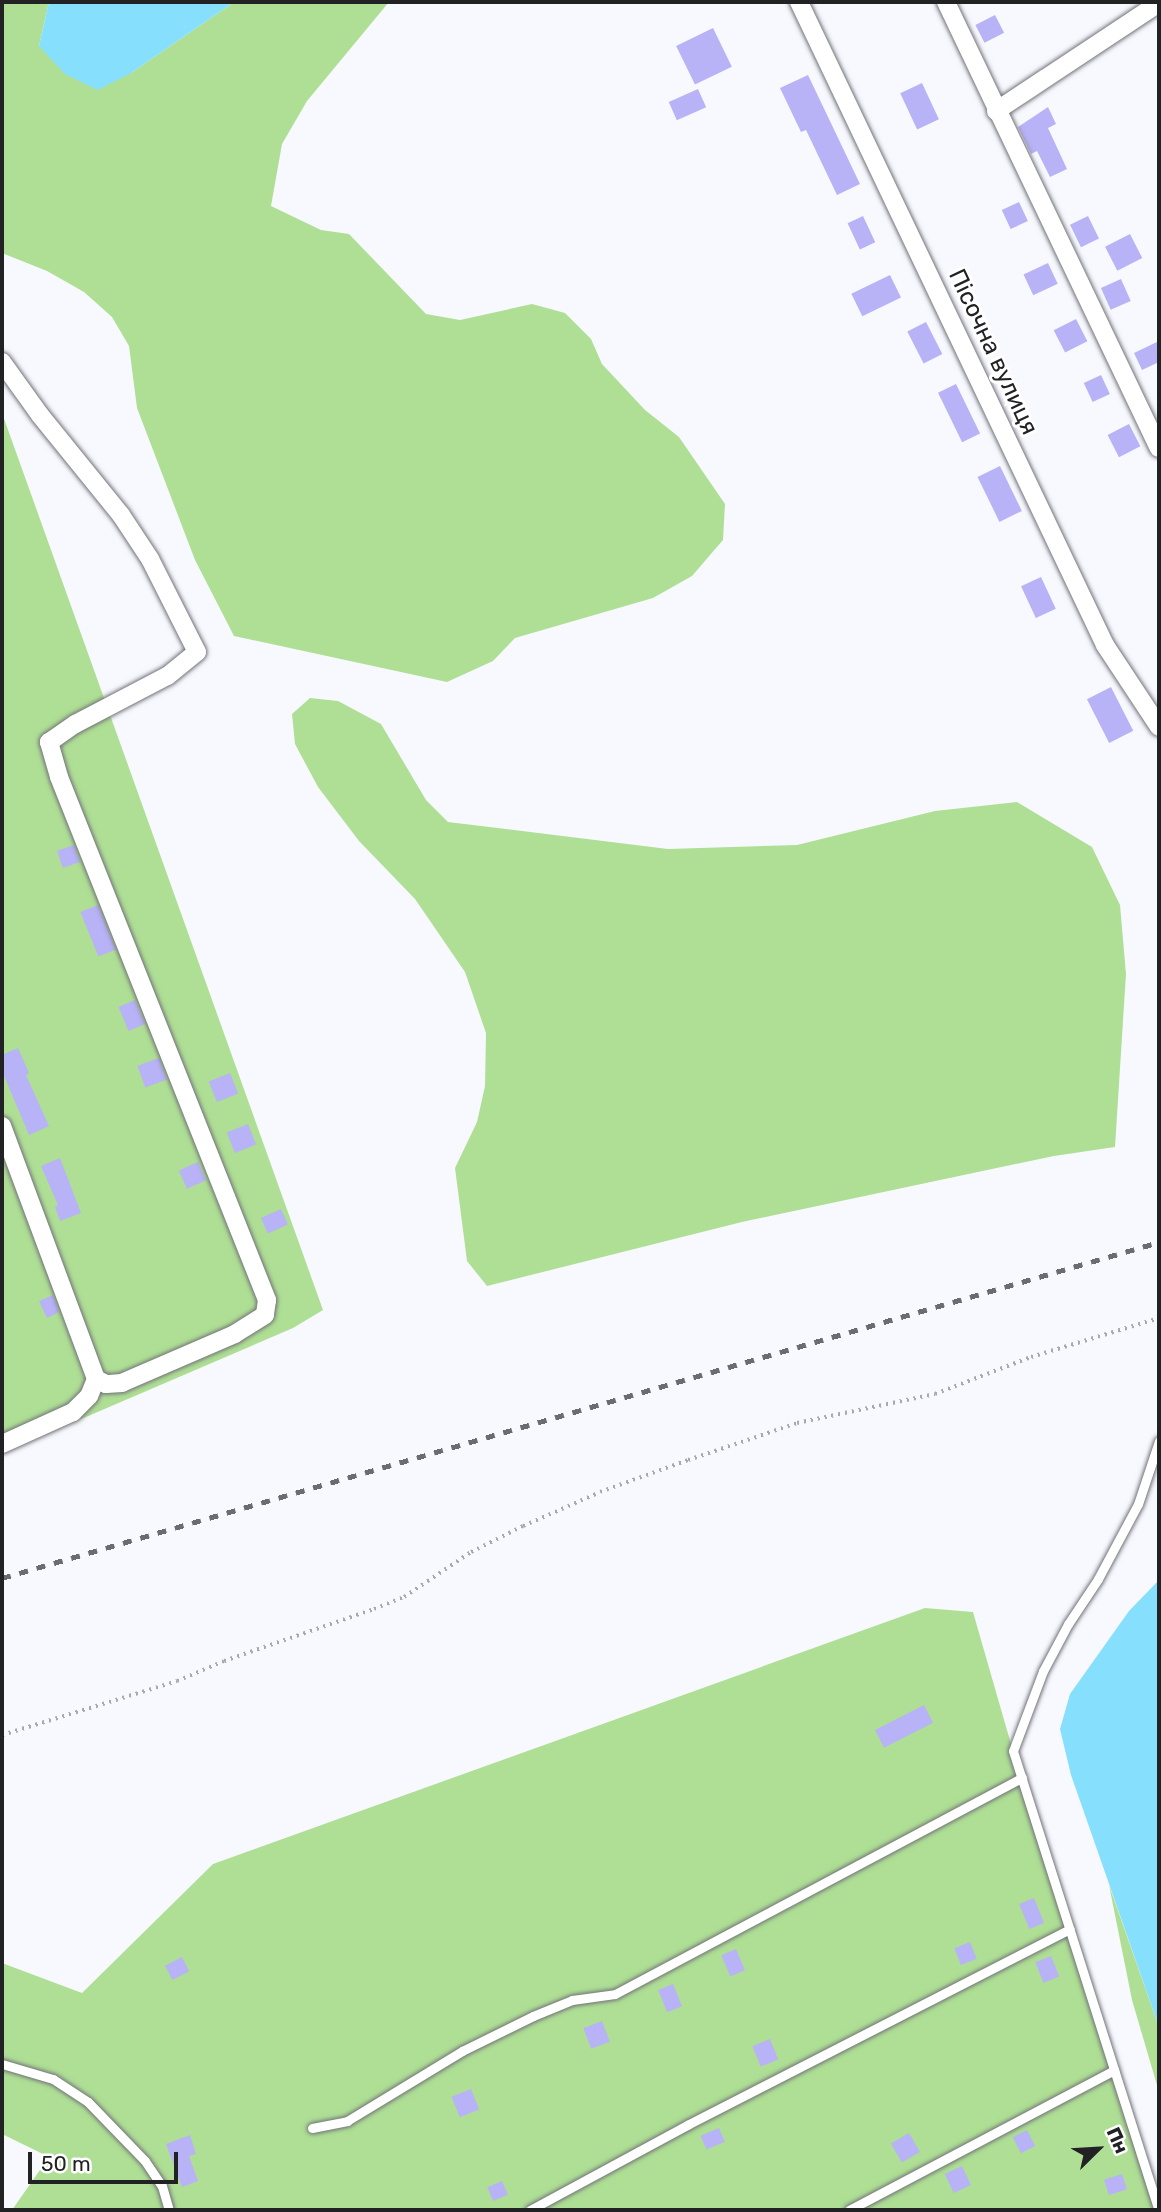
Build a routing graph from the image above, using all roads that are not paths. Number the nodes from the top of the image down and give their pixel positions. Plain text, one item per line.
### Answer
1 (799, 2) edge
2 (946, 2) edge
3 (1159, 2) edge
4 (996, 111) junction
5 (2, 362) edge
6 (1159, 448) edge
7 (1157, 722) edge
8 (2, 1126) edge
9 (96, 1379) junction
10 (1159, 1441) edge
11 (2, 1444) edge
12 (1022, 1778) junction
13 (1070, 1929) junction
14 (2, 2064) edge
15 (1115, 2070) junction
16 (312, 2127) dead end
17 (169, 2210) edge
18 (530, 2210) edge
19 (849, 2210) edge
20 (1159, 2210) edge

1 - 7 street, Пісочна вулиця
2 - 4 street
3 - 4 street
4 - 6 street
5 - 9 street
8 - 9 street
9 - 11 street
10 - 12 lane
12 - 13 lane
12 - 16 lane
13 - 15 lane
13 - 18 lane
14 - 17 lane
15 - 19 lane
15 - 20 lane

